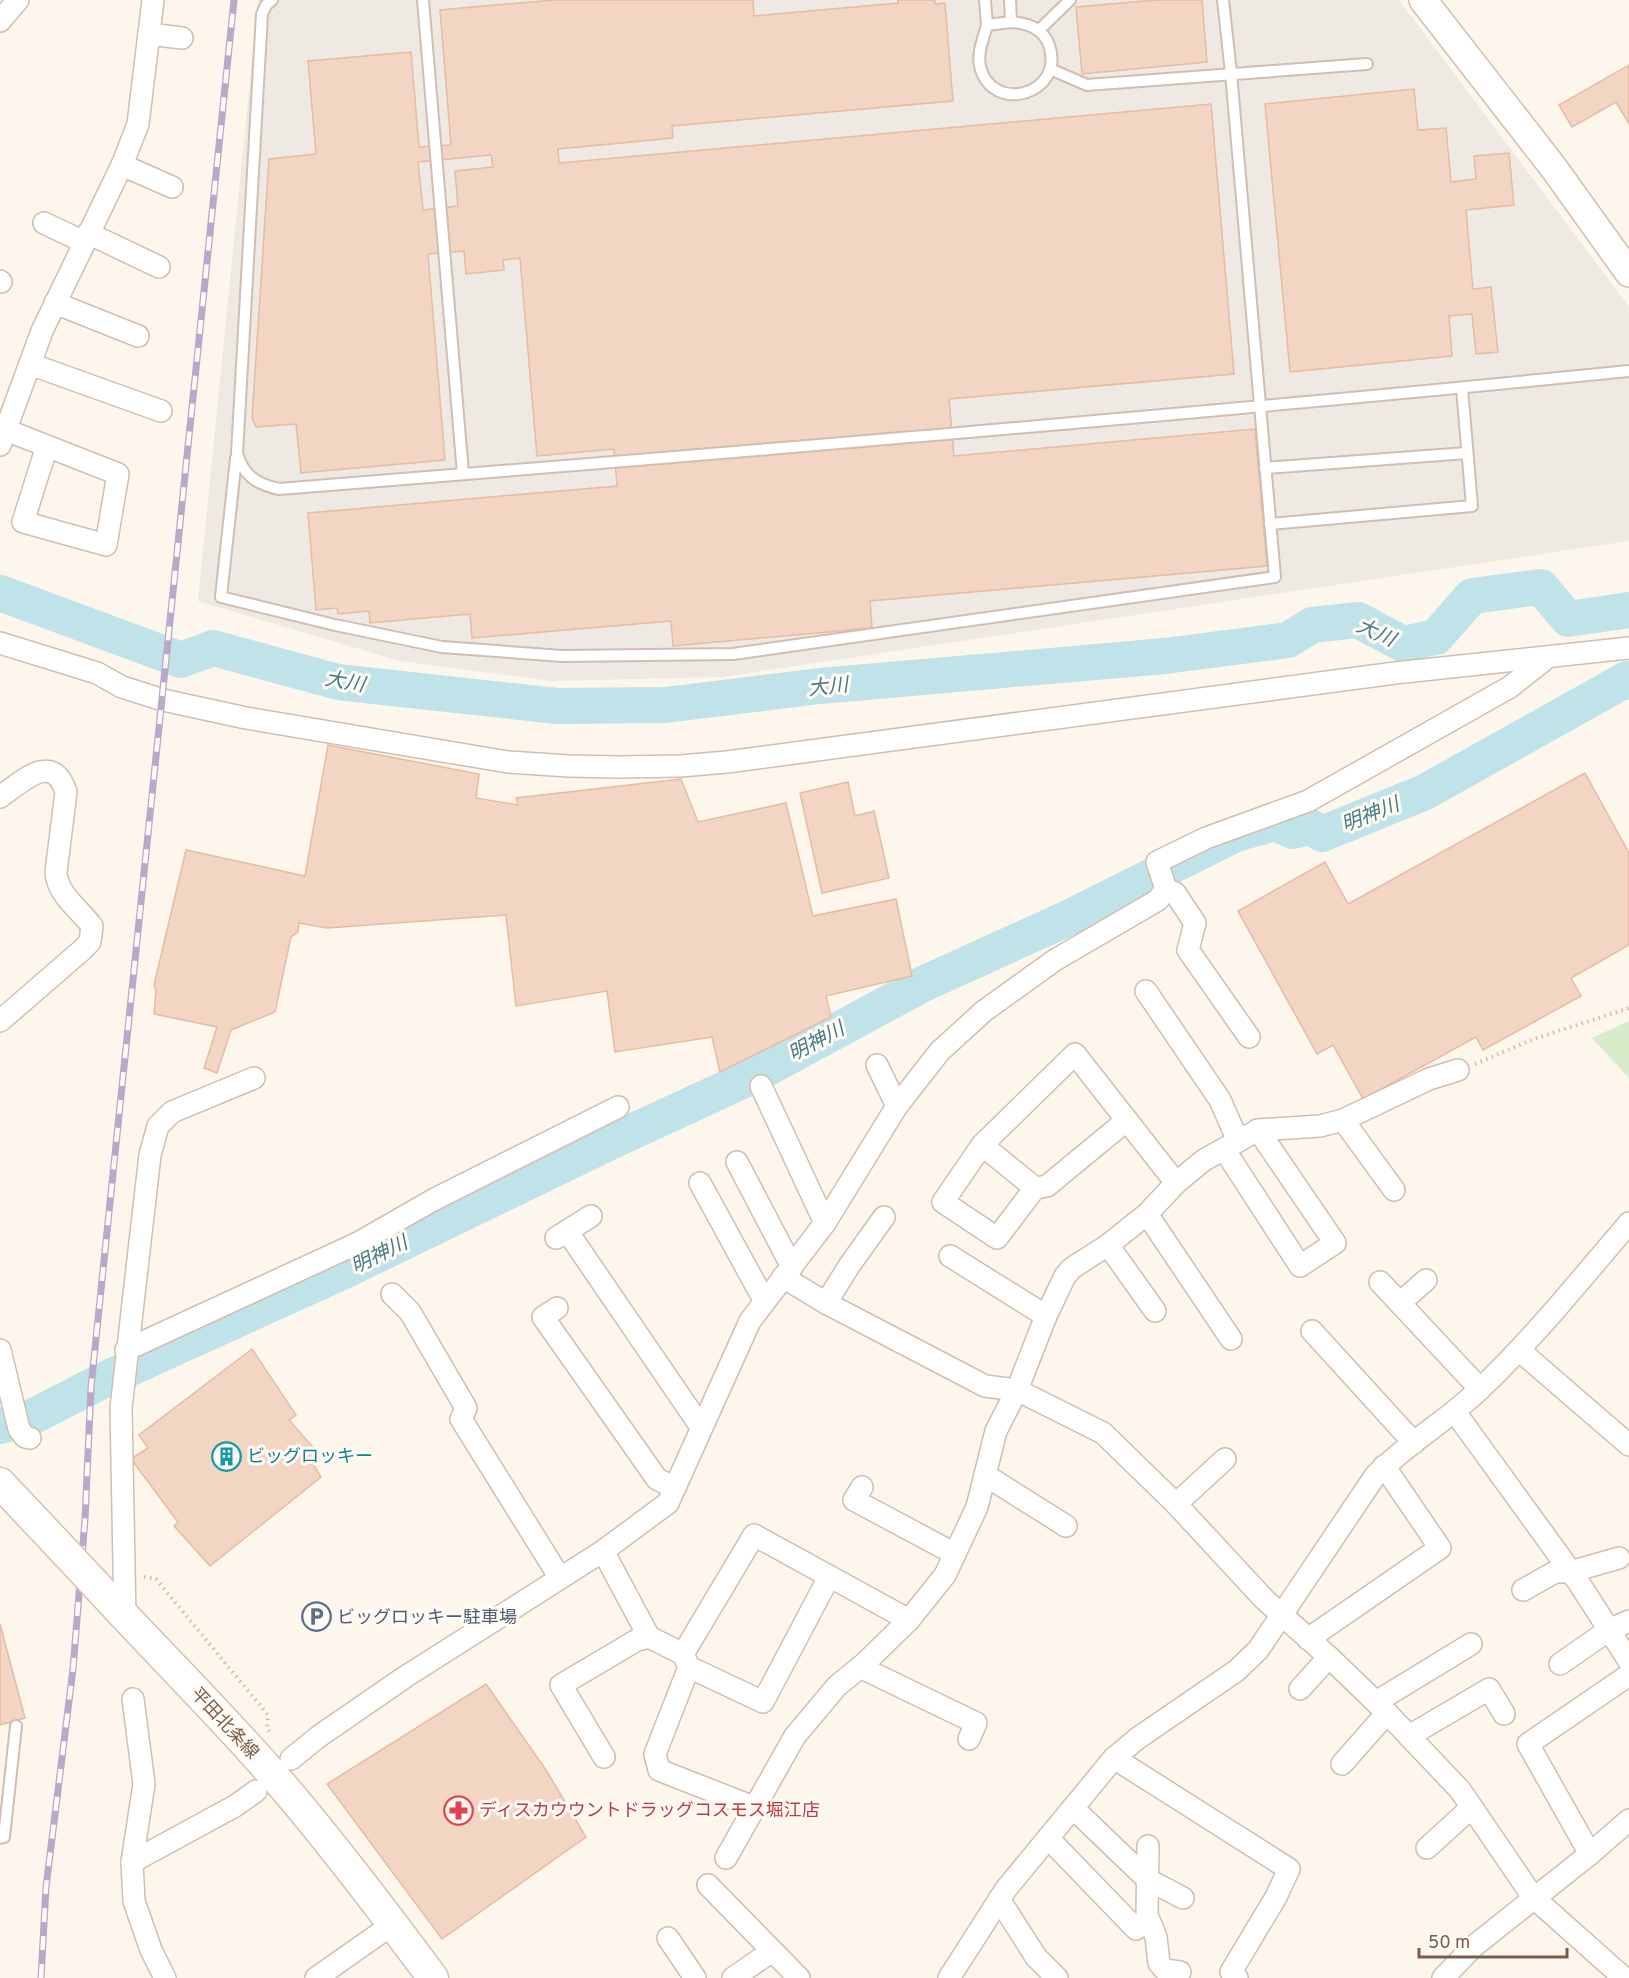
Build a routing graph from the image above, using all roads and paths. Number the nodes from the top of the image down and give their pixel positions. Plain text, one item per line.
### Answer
1 (18, 0) edge
2 (153, 0) edge
3 (272, 0) edge
4 (423, 0) edge
5 (985, 0) edge
6 (1010, 0) edge
7 (1070, 0) edge
8 (1223, 0) edge
9 (1423, 0) edge
10 (0, 21) edge
11 (1011, 22) junction
12 (987, 25) junction
13 (1039, 30) junction
14 (149, 34) junction
15 (182, 38) dead end
16 (1367, 64) dead end
17 (1050, 69) junction
18 (1231, 74) junction
19 (122, 165) junction
20 (172, 187) dead end
21 (44, 223) dead end
22 (86, 237) junction
23 (159, 267) dead end
24 (1629, 273) edge
25 (55, 303) junction
26 (138, 336) dead end
27 (30, 364) junction
28 (1629, 371) edge
29 (1462, 388) junction
30 (1259, 405) junction
31 (161, 411) dead end
32 (3, 437) edge
33 (47, 446) junction
34 (238, 446) junction
35 (1467, 453) junction
36 (1265, 468) junction
37 (463, 474) junction
38 (1270, 524) junction
39 (0, 643) edge
40 (1629, 648) edge
41 (1548, 657) junction
42 (0, 797) edge
43 (1163, 880) junction
44 (1146, 992) dead end
45 (1629, 1008) edge
46 (0, 1021) edge
47 (1249, 1037) dead end
48 (877, 1065) dead end
49 (1458, 1070) joint
50 (254, 1078) dead end
51 (761, 1086) dead end
52 (897, 1106) junction
53 (618, 1107) dead end
54 (1127, 1120) junction
55 (1342, 1120) junction
56 (1258, 1130) junction
57 (982, 1145) junction
58 (1231, 1145) junction
59 (737, 1162) dead end
60 (700, 1182) dead end
61 (1176, 1183) junction
62 (1035, 1188) junction
63 (1394, 1190) dead end
64 (1147, 1214) junction
65 (591, 1216) dead end
66 (884, 1217) dead end
67 (1629, 1222) edge
68 (825, 1223) junction
69 (1108, 1245) junction
70 (950, 1256) dead end
71 (788, 1272) junction
72 (1426, 1280) dead end
73 (1380, 1282) dead end
74 (392, 1293) dead end
75 (764, 1300) junction
76 (826, 1303) junction
77 (1400, 1303) junction
78 (557, 1308) dead end
79 (1155, 1311) dead end
80 (1046, 1316) junction
81 (1312, 1331) dead end
82 (1231, 1339) dead end
83 (0, 1350) edge
84 (1519, 1350) junction
85 (125, 1356) junction
86 (1480, 1389) junction
87 (1017, 1390) junction
88 (1455, 1412) junction
89 (701, 1427) junction
90 (30, 1438) dead end
91 (1414, 1443) junction
92 (1629, 1445) edge
93 (1226, 1459) dead end
94 (1384, 1466) junction
95 (985, 1475) junction
96 (0, 1483) edge
97 (862, 1487) dead end
98 (675, 1488) junction
99 (1176, 1504) junction
100 (1066, 1526) dead end
101 (603, 1551) junction
102 (955, 1554) junction
103 (1619, 1558) dead end
104 (1570, 1572) junction
105 (124, 1575) junction
106 (829, 1577) junction
107 (560, 1578) junction
108 (1523, 1590) dead end
109 (1281, 1614) junction
110 (124, 1617) junction
111 (909, 1620) junction
112 (1629, 1621) edge
113 (1609, 1630) junction
114 (649, 1637) junction
115 (1308, 1639) junction
116 (1471, 1644) dead end
117 (1329, 1657) junction
118 (686, 1660) junction
119 (1629, 1661) edge
120 (1560, 1664) dead end
121 (860, 1667) junction
122 (1629, 1675) edge
123 (1300, 1689) dead end
124 (133, 1699) dead end
125 (1381, 1707) junction
126 (1504, 1714) dead end
127 (16, 1726) dead end
128 (273, 1736) dead end
129 (1409, 1736) junction
130 (969, 1739) dead end
131 (604, 1757) dead end
132 (1114, 1758) junction
133 (291, 1759) dead end
134 (1342, 1764) dead end
135 (256, 1791) dead end
136 (1472, 1807) junction
137 (756, 1808) junction
138 (1073, 1808) junction
139 (1629, 1820) edge
140 (0, 1838) edge
141 (1048, 1838) junction
142 (1148, 1846) dead end
143 (1427, 1848) dead end
144 (1590, 1854) junction
145 (726, 1858) dead end
146 (132, 1862) junction
147 (1147, 1879) junction
148 (708, 1886) dead end
149 (1183, 1898) dead end
150 (1533, 1898) junction
151 (999, 1899) junction
152 (393, 1924) junction
153 (1136, 1929) dead end
154 (666, 1940) dead end
155 (772, 1951) junction
156 (1180, 1972) dead end
157 (165, 1978) edge
158 (316, 1978) edge
159 (433, 1978) edge
160 (694, 1978) edge
161 (733, 1978) edge
162 (799, 1978) edge
163 (949, 1978) edge
164 (1057, 1978) edge
165 (1238, 1978) edge
166 (1443, 1978) edge
167 (1624, 1978) edge

1 - 10 street
2 - 14 street
3 - 34 lane
4 - 37 lane
5 - 12 lane
6 - 11 lane
7 - 13 lane
8 - 18 lane
9 - 24 street
11 - 12 lane
11 - 13 lane
12 - 17 lane
13 - 17 lane
14 - 15 street
14 - 19 street
16 - 18 lane
17 - 18 lane
18 - 30 lane
19 - 20 street
19 - 22 street
21 - 22 street
22 - 23 street
22 - 25 street
25 - 26 street
25 - 27 street
27 - 31 street
27 - 32 street
28 - 29 lane
29 - 30 lane
29 - 35 lane
30 - 36 lane
30 - 37 lane
32 - 33 street
33 - 33 street
34 - 37 lane
34 - 38 lane
35 - 36 lane
35 - 38 lane
36 - 38 lane
39 - 41 street
40 - 41 street
41 - 43 street
42 - 46 street
43 - 47 street
43 - 52 street
44 - 58 street
45 - 49 path
48 - 52 street
49 - 55 street
50 - 85 street
51 - 68 street
52 - 68 street
53 - 85 street
54 - 57 street
54 - 61 street
54 - 62 street
55 - 56 street
55 - 63 street
56 - 58 street
56 - 58 street
57 - 62 street
57 - 62 street
58 - 61 street
59 - 71 street
60 - 75 street
61 - 64 street
64 - 69 street
64 - 82 street
65 - 89 street
66 - 76 street
67 - 84 street
68 - 71 street
69 - 79 street
69 - 80 street
70 - 80 street
71 - 75 street
71 - 76 street
72 - 77 street
73 - 77 street
74 - 107 street
75 - 89 street
76 - 87 street
77 - 86 street
78 - 98 street
80 - 87 street
81 - 91 street
83 - 90 street
84 - 86 street
84 - 92 street
85 - 105 street
86 - 88 street
87 - 95 street
87 - 99 street
88 - 91 street
88 - 104 street
89 - 98 street
91 - 94 street
93 - 99 street
94 - 109 street
94 - 115 street
95 - 100 street
95 - 102 street
96 - 110 main road, 平田北条線, bridge
97 - 102 street
98 - 101 street
99 - 109 street
101 - 107 street
101 - 114 street
102 - 111 street
103 - 104 street
104 - 108 street
104 - 113 street
105 - 110 street
105 - 128 path
106 - 111 street
106 - 118 street
106 - 118 street
107 - 133 street
109 - 115 street
109 - 132 street
110 - 152 main road, 平田北条線
111 - 121 street
112 - 113 street
113 - 119 street
113 - 120 street
114 - 118 street
114 - 131 street
115 - 117 street
116 - 125 street
117 - 123 street
117 - 125 street
118 - 137 street
121 - 130 street
121 - 137 street
122 - 144 street
124 - 146 street
125 - 129 street
125 - 134 street
126 - 129 street
127 - 140 lane
129 - 136 street
132 - 138 street
132 - 165 street
135 - 146 street
136 - 143 street
136 - 150 street
137 - 145 street
138 - 141 street
138 - 147 street
139 - 144 street
141 - 151 street
141 - 153 street
142 - 147 street
144 - 150 street
146 - 157 street
147 - 149 street
147 - 156 street
148 - 155 street
150 - 166 street
150 - 167 street
151 - 163 street
151 - 164 street
152 - 158 street
152 - 159 main road, 平田北条線
154 - 160 street
155 - 161 street
155 - 162 street

